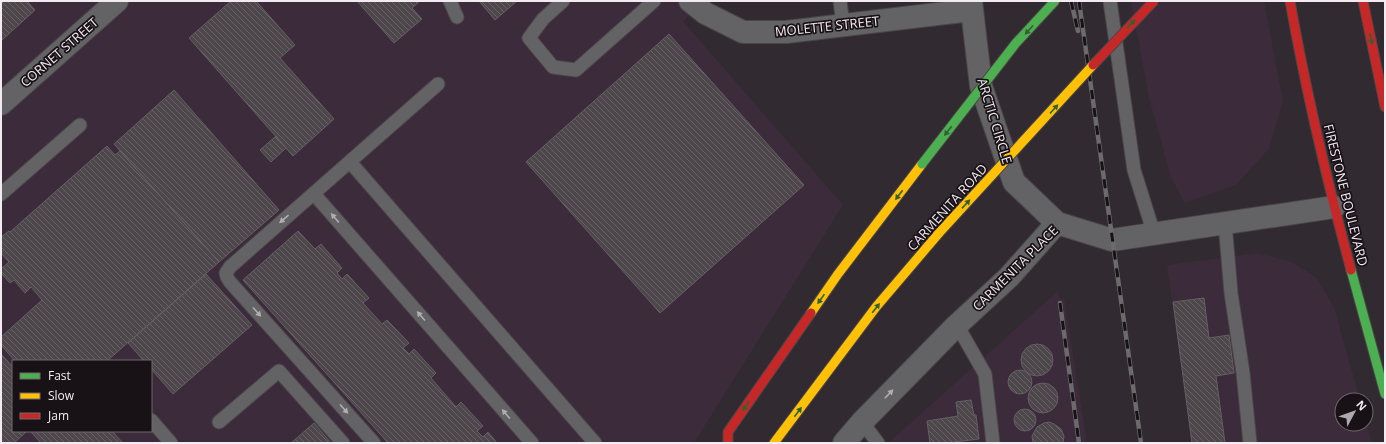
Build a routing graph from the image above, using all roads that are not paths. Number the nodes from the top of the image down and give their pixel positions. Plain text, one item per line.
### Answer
1 (117, 1) edge
2 (450, 1) edge
3 (563, 1) edge
4 (654, 1) edge
5 (690, 1) edge
6 (840, 1) edge
7 (1055, 1) edge
8 (1110, 1) edge
9 (1154, 1) edge
10 (1290, 1) edge
11 (1362, 1) edge
12 (971, 5) edge
13 (457, 17) dead end
14 (843, 25) junction
15 (438, 84) dead end
16 (1, 104) edge
17 (1385, 107) edge
18 (80, 125) dead end
19 (350, 162) junction
20 (1, 194) edge
21 (314, 194) junction
22 (1334, 208) junction
23 (1057, 223) junction
24 (1225, 223) junction
25 (1154, 234) junction
26 (957, 325) junction
27 (1385, 394) edge
28 (152, 421) edge
29 (219, 422) dead end
30 (862, 422) junction
31 (171, 443) edge
32 (343, 443) edge
33 (374, 443) edge
34 (532, 443) edge
35 (595, 443) edge
36 (728, 443) edge
37 (774, 443) edge
38 (844, 443) edge
39 (878, 443) edge
40 (993, 443) edge
41 (1250, 443) edge

1 - 16 street, CORNET STREET
2 - 13 lane
3 - 4 lane
5 - 14 street, MOLETTE STREET
6 - 14 lane
7 -> 36 main road, bridge
8 - 25 lane
37 -> 9 main road, CARMENITA ROAD, bridge
10 - 22 main road, FIRESTONE BOULEVARD
11 -> 17 main road
12 - 14 street, MOLETTE STREET
12 - 23 street, ARCTIC CIRCLE
15 - 19 lane
18 - 20 lane
19 - 21 lane
19 - 35 lane
21 -> 33 lane
34 -> 21 lane
22 - 24 street, CARMENITA PLACE
22 - 27 main road, FIRESTONE BOULEVARD
23 - 25 street, CARMENITA PLACE
23 - 26 street, CARMENITA PLACE
24 - 25 street, CARMENITA PLACE
24 - 41 lane
30 -> 26 street, CARMENITA PLACE
26 - 40 lane
28 - 31 lane
29 - 32 lane
30 - 38 street, CARMENITA PLACE
30 - 39 lane

